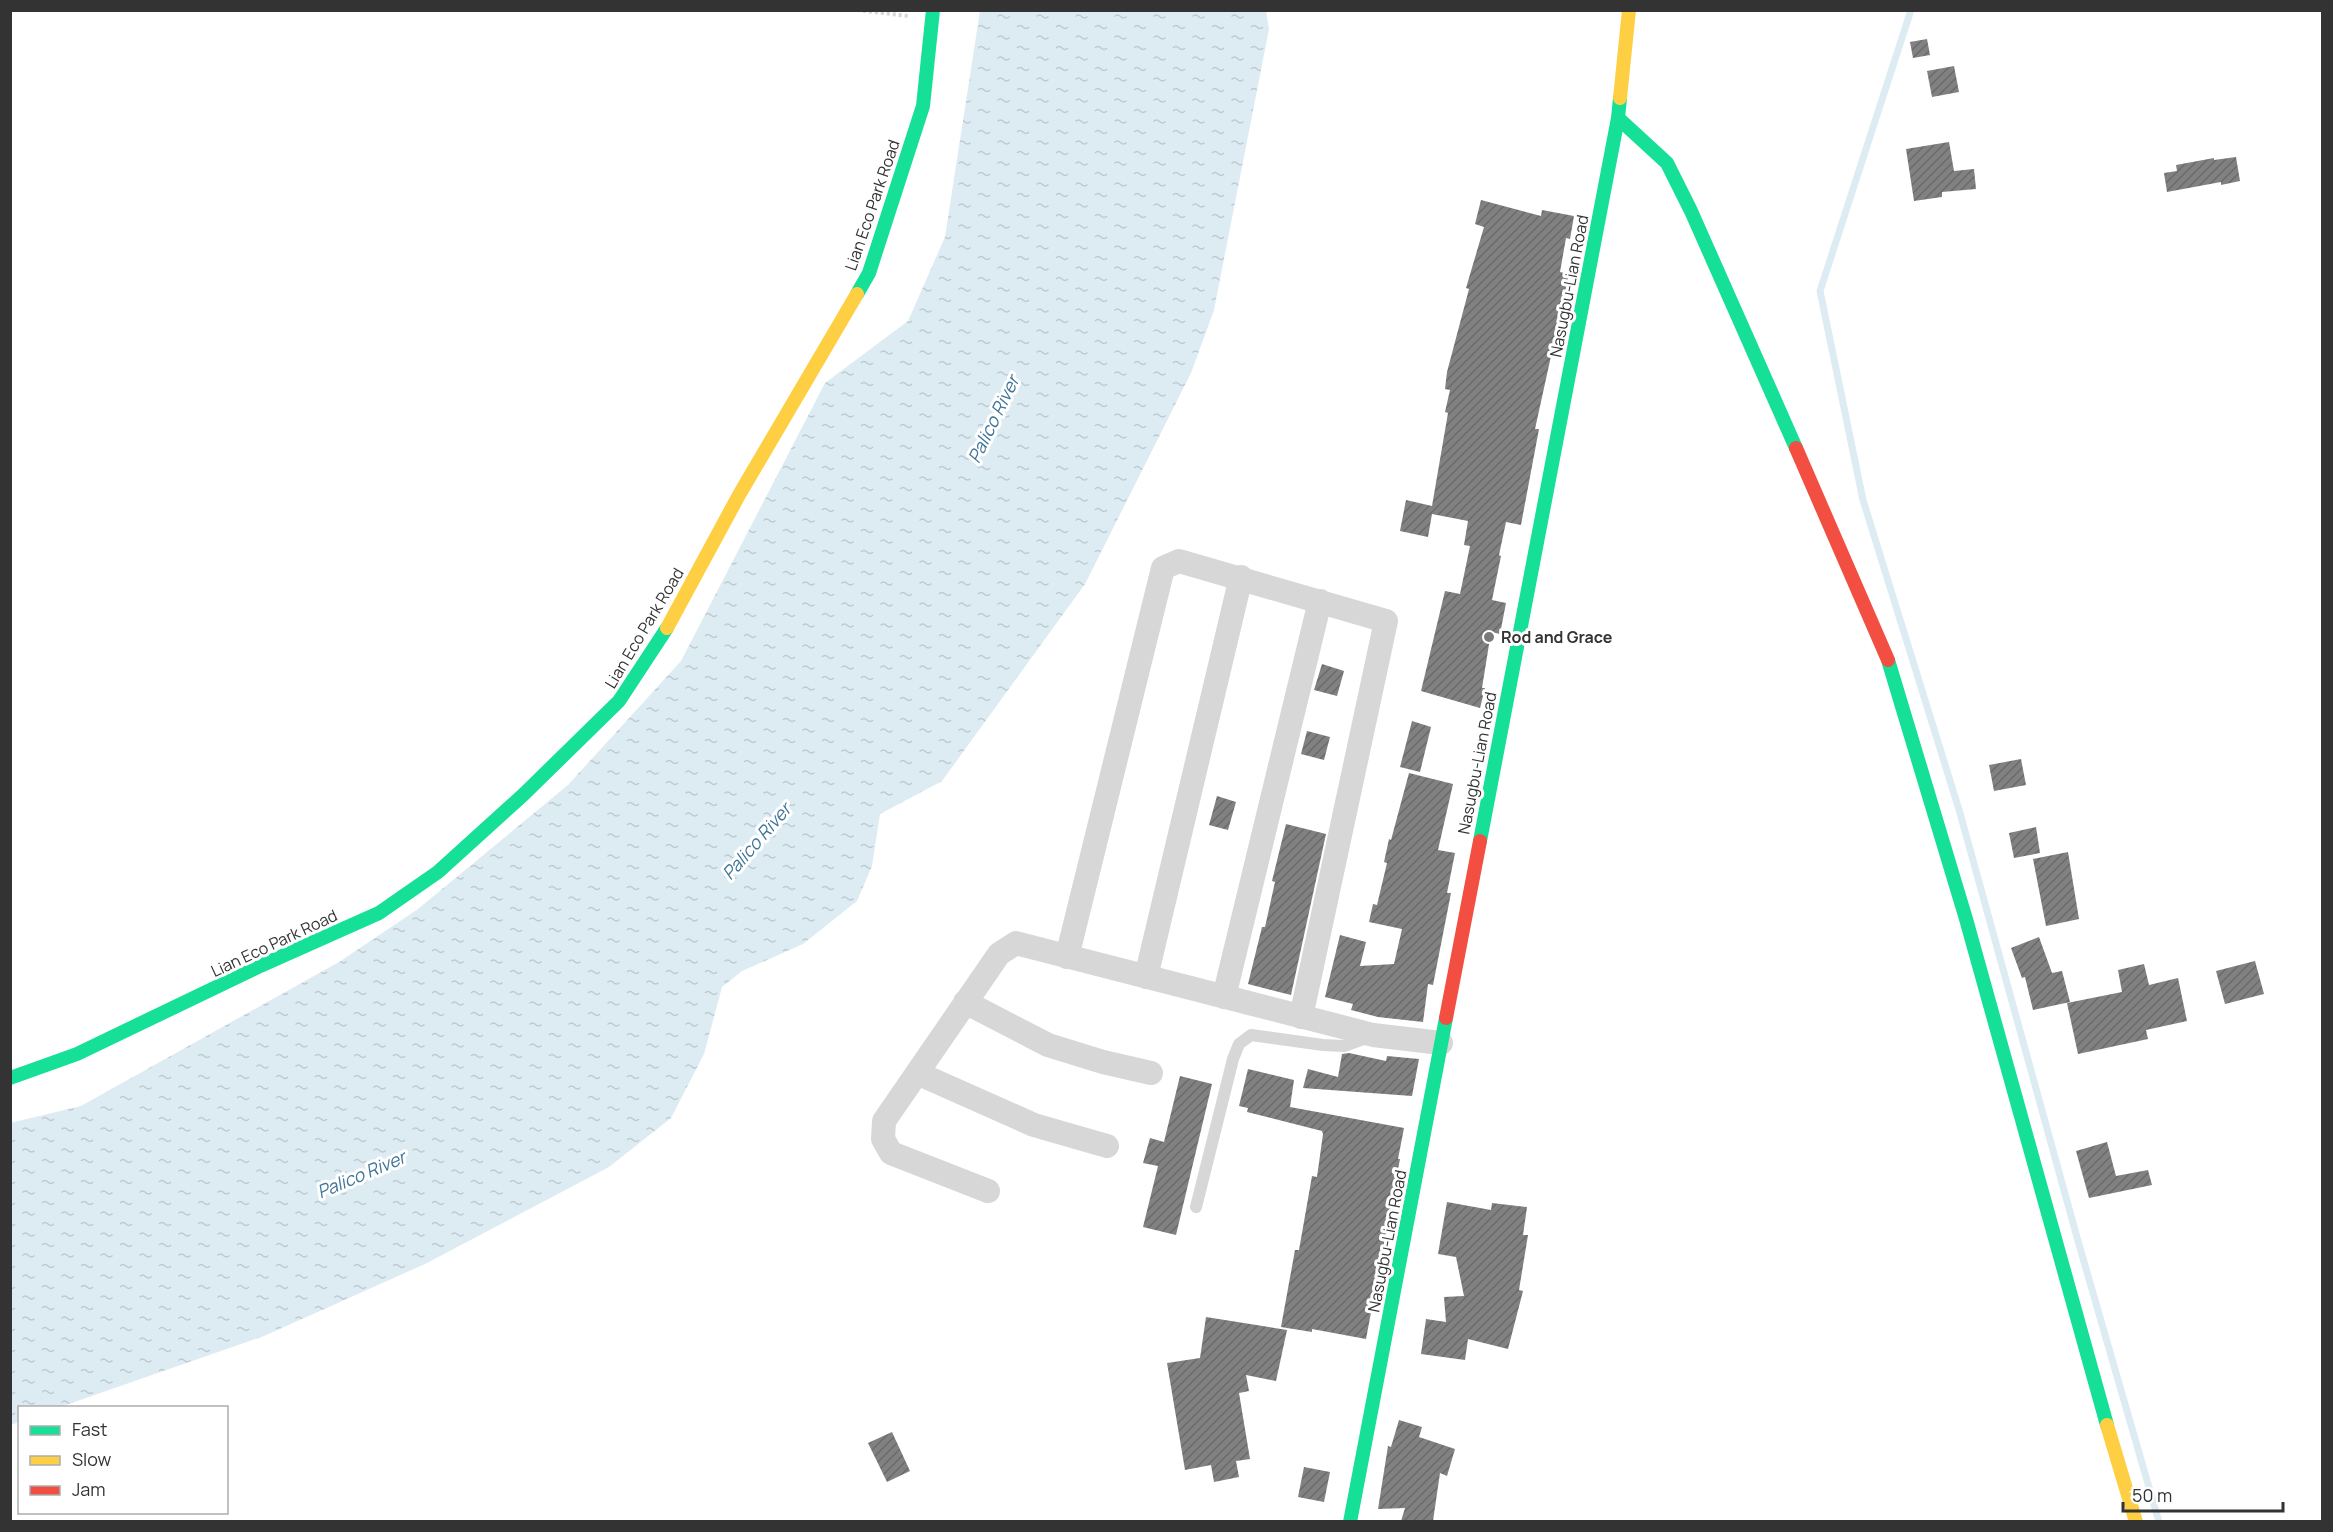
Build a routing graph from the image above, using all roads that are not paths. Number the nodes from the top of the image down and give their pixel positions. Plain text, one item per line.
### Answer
1 (1629, 10) edge
2 (933, 15) edge
3 (1618, 118) junction
4 (1241, 578) junction
5 (1320, 601) junction
6 (1067, 957) junction
7 (1146, 977) junction
8 (1224, 997) junction
9 (965, 1002) junction
10 (1300, 1017) junction
11 (1373, 1035) junction
12 (1441, 1043) junction
13 (917, 1073) junction
14 (1151, 1074) dead end
15 (10, 1078) edge
16 (1107, 1146) dead end
17 (988, 1191) dead end
18 (1196, 1207) dead end
19 (1350, 1521) edge
20 (2136, 1521) edge

1 - 3 street, Nasugbu-Lian Road
2 - 15 street, Lian Eco Park Road
3 - 12 street, Nasugbu-Lian Road
3 - 20 street
4 - 5 street
4 - 6 street
4 - 7 street
5 - 8 street
5 - 10 street
6 - 7 street
6 - 9 street
7 - 8 street
8 - 10 street
9 - 13 street
9 - 14 street
10 - 11 street
11 - 12 street
11 - 18 lane
12 - 19 street, Nasugbu-Lian Road
13 - 16 street
13 - 17 street

